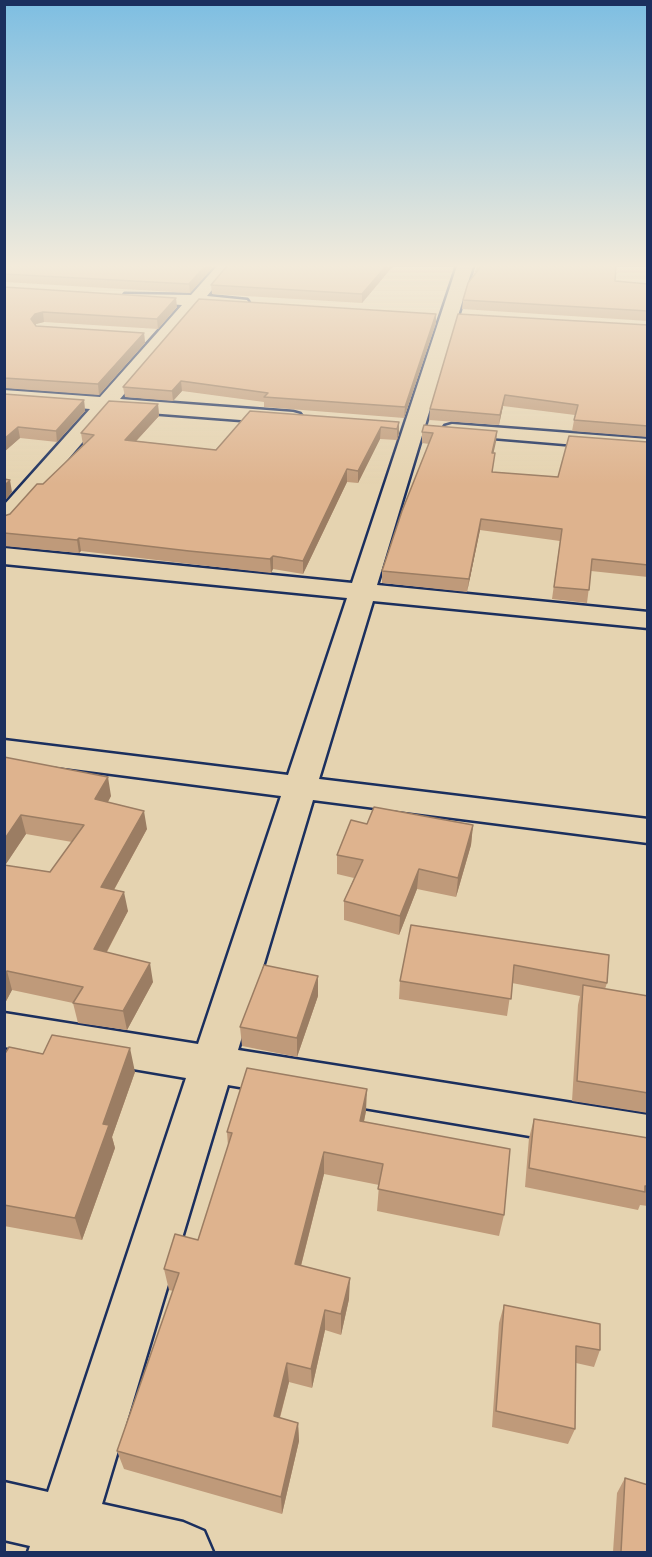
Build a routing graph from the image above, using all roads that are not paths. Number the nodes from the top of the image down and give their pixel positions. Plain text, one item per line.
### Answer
1 (162, 339) edge
2 (439, 339) edge
3 (4, 396) edge
4 (105, 403) junction
5 (307, 419) edge
6 (402, 426) junction
7 (648, 445) edge
8 (4, 520) edge
9 (4, 556) edge
10 (362, 592) junction
11 (648, 620) edge
12 (4, 750) edge
13 (300, 787) junction
14 (648, 831) edge
15 (4, 1030) edge
16 (212, 1064) junction
17 (648, 1136) edge
18 (4, 1511) edge
19 (62, 1539) edge
20 (183, 1552) edge

1 - 4 street
2 - 6 street
3 - 4 street
4 - 5 street
4 - 8 street
6 - 7 street
6 - 10 street
9 - 10 street
10 - 11 street
10 - 13 street
12 - 13 street
13 - 14 street
13 - 16 street
15 - 16 street
16 - 17 street
16 - 19 street
18 - 19 street
19 - 20 street

